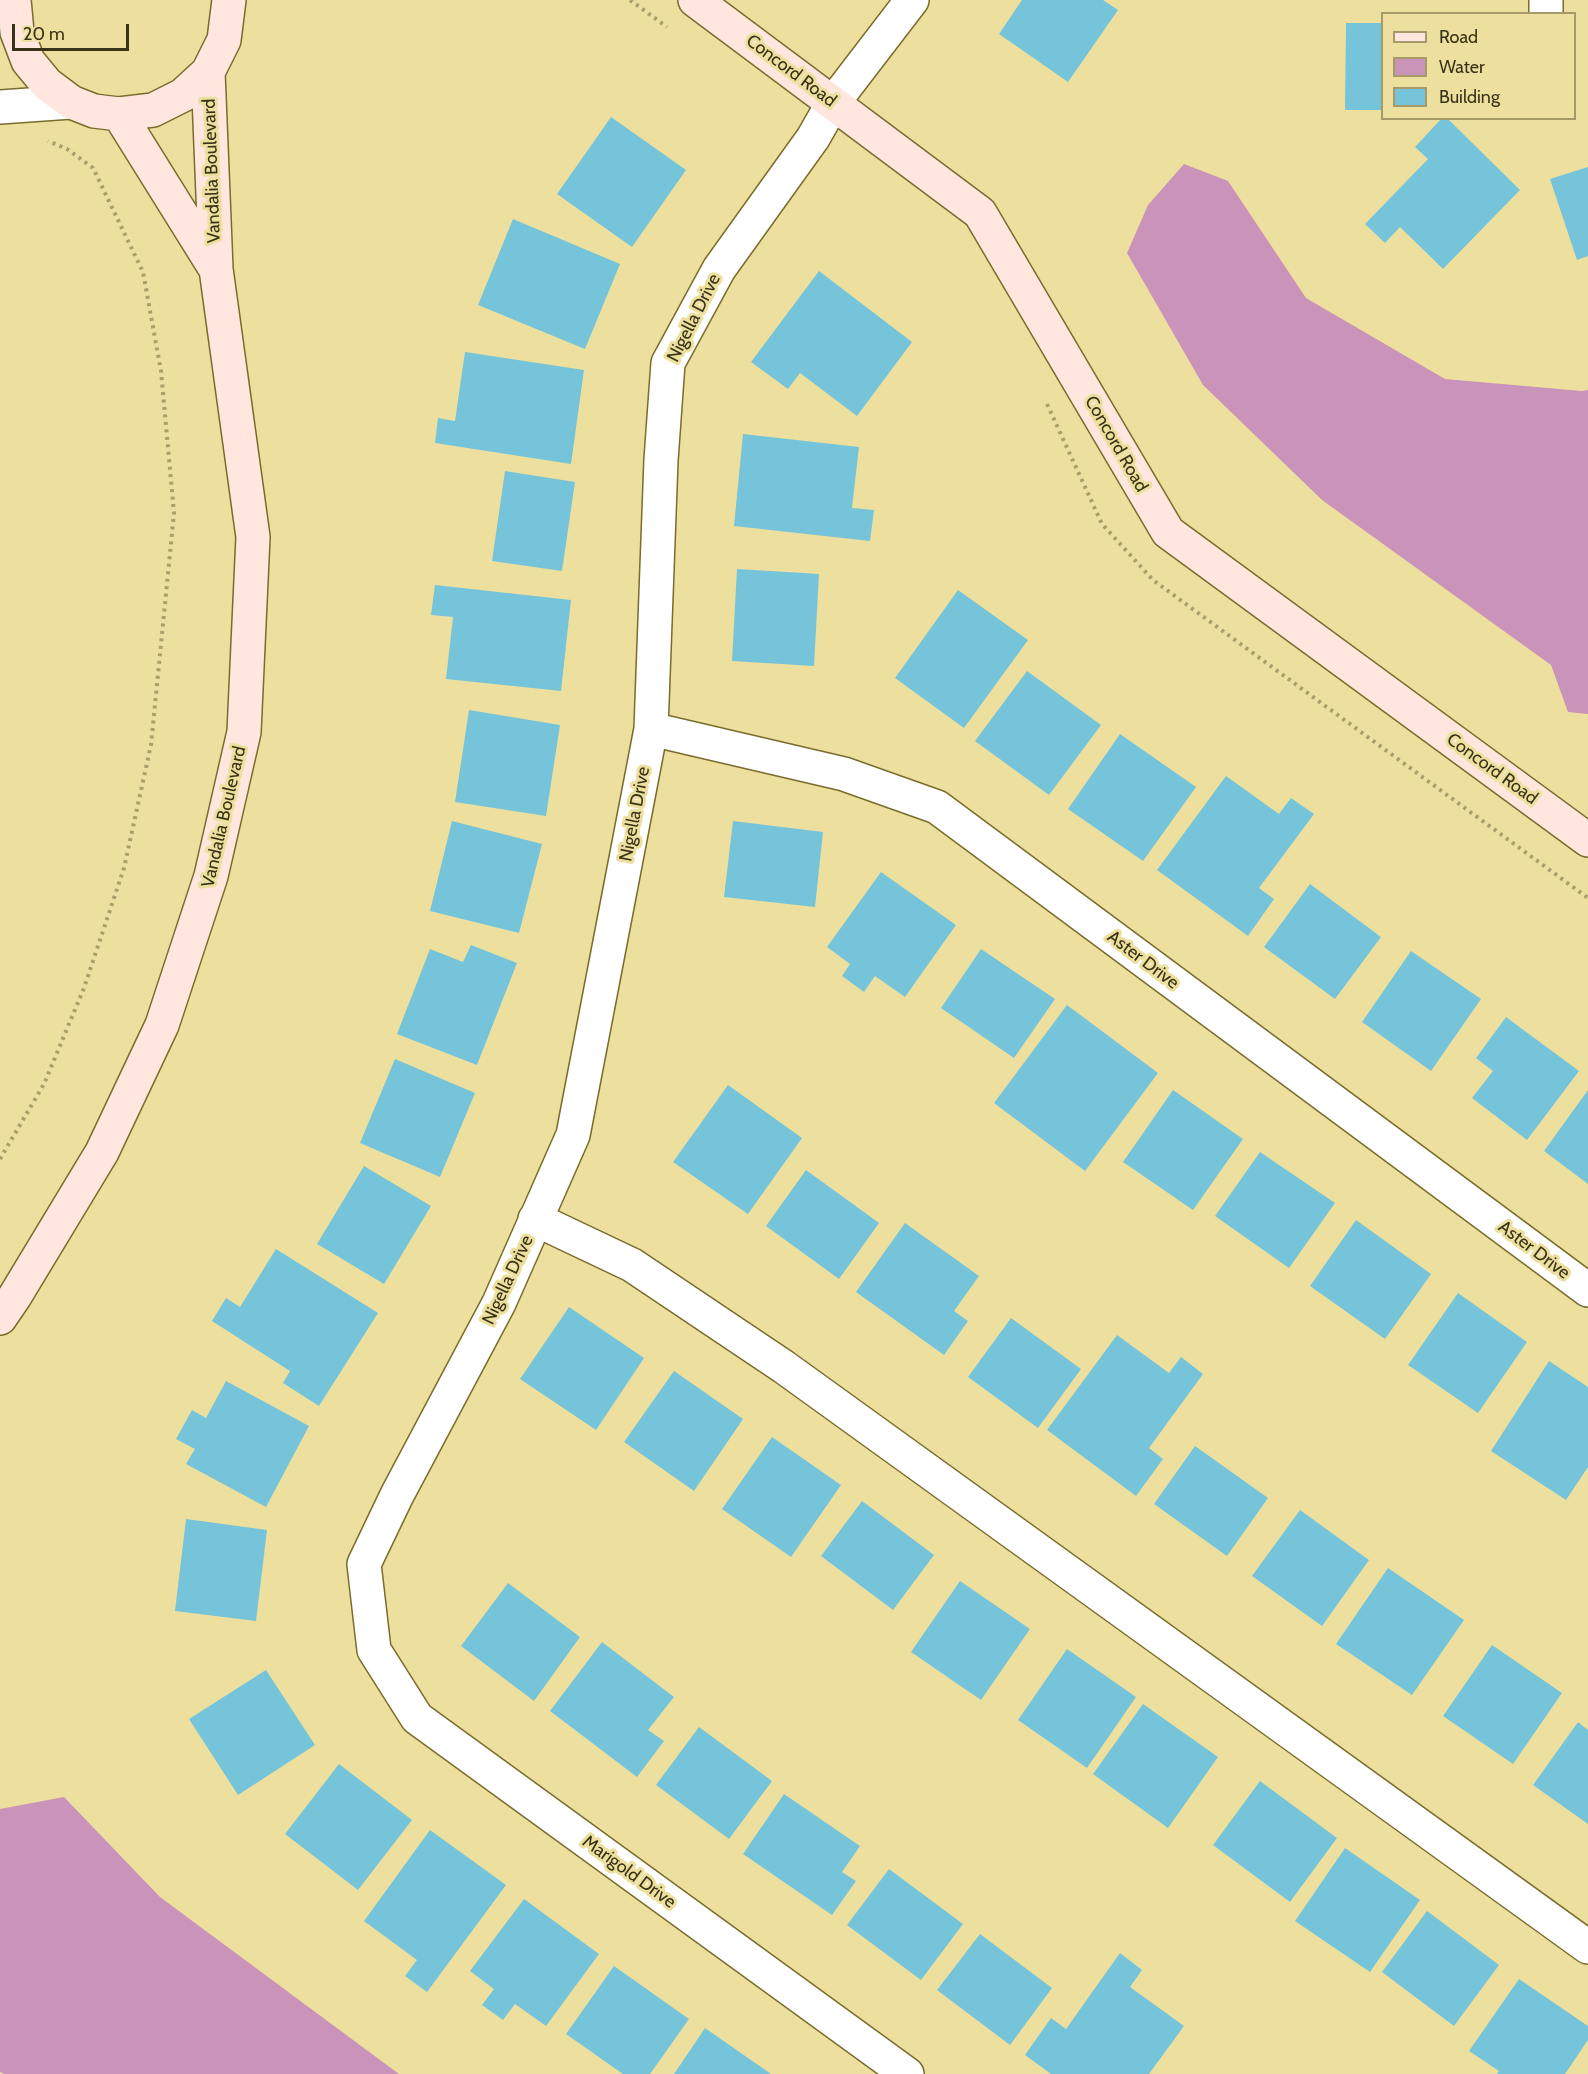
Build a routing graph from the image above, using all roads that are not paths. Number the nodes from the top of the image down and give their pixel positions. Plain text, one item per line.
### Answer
1 (695, 0) edge
2 (912, 0) edge
3 (231, 1) edge
4 (9, 6) edge
5 (208, 72) junction
6 (71, 102) junction
7 (833, 103) junction
8 (0, 107) edge
9 (119, 114) junction
10 (216, 269) junction
11 (651, 729) junction
12 (1588, 840) edge
13 (536, 1220) junction
14 (1588, 1290) edge
15 (0, 1317) edge
16 (374, 1650) joint
17 (1588, 1947) edge
18 (907, 2074) edge

1 - 7 street, Concord Road
2 - 7 street, Nigella Drive
3 - 5 street
4 - 6 street
5 - 9 street
5 - 10 street, Vandalia Boulevard
6 - 8 street
6 - 9 street
7 - 11 street, Nigella Drive
7 - 12 street, Concord Road
9 - 10 street, Vandalia Boulevard
10 - 15 street, Vandalia Boulevard
11 - 13 street, Nigella Drive
11 - 14 street, Aster Drive
13 - 16 street, Nigella Drive
13 - 17 street
16 - 18 street, Marigold Drive

